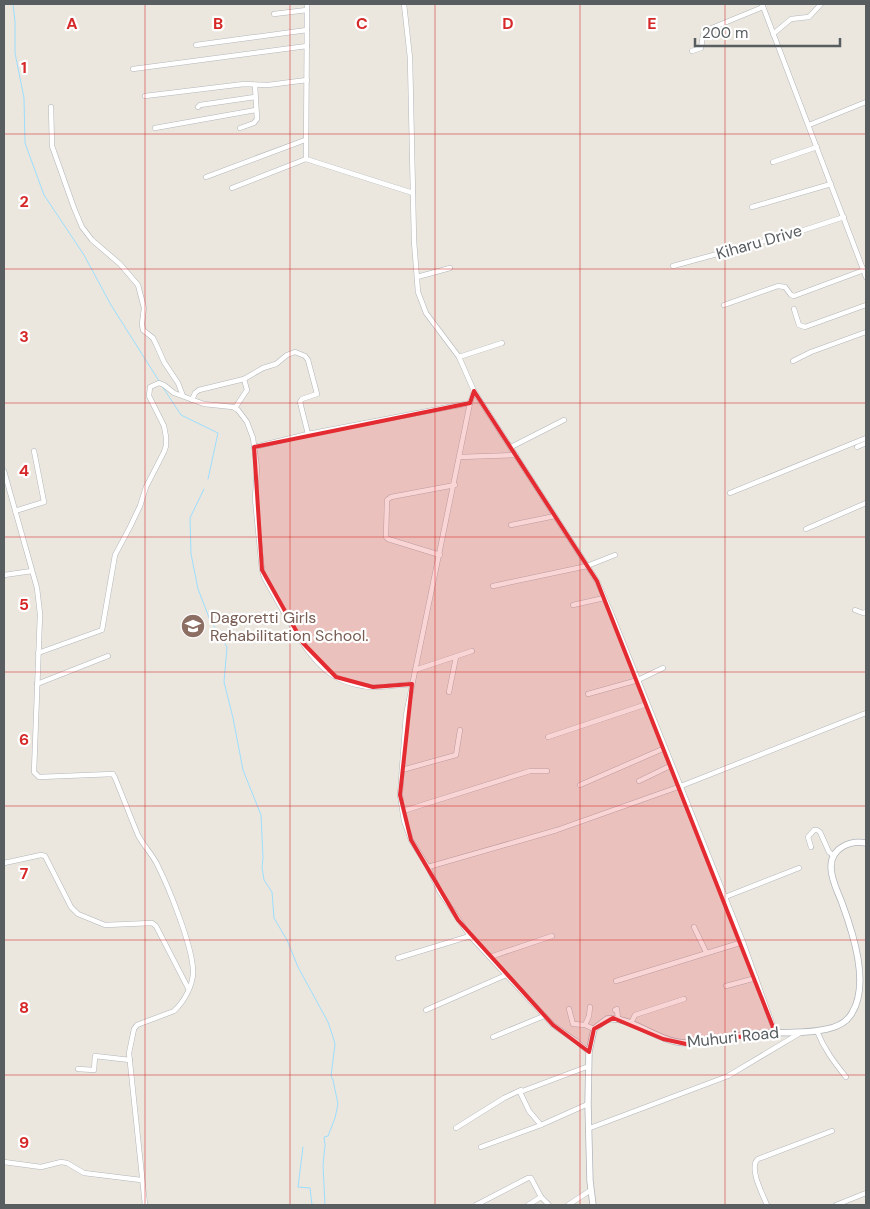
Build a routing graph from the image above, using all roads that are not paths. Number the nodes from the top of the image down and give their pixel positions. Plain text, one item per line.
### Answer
1 (315, 4) edge
2 (404, 4) edge
3 (821, 4) edge
4 (762, 5) edge
5 (307, 6) edge
6 (274, 14) dead end
7 (307, 30) junction
8 (773, 34) junction
9 (196, 44) dead end
10 (308, 46) junction
11 (692, 51) dead end
12 (133, 69) dead end
13 (307, 80) junction
14 (255, 85) junction
15 (146, 96) dead end
16 (255, 97) junction
17 (866, 102) edge
18 (51, 107) dead end
19 (198, 107) dead end
20 (256, 110) junction
21 (808, 125) junction
22 (155, 128) dead end
23 (240, 128) dead end
24 (305, 140) junction
25 (817, 147) junction
26 (306, 159) junction
27 (773, 162) dead end
28 (206, 177) dead end
29 (832, 184) junction
30 (232, 188) dead end
31 (413, 193) junction
32 (752, 207) dead end
33 (844, 217) junction
34 (673, 266) dead end
35 (450, 268) dead end
36 (864, 270) junction
37 (416, 277) junction
38 (866, 277) edge
39 (724, 304) dead end
40 (866, 305) edge
41 (794, 309) dead end
42 (866, 332) edge
43 (502, 342) dead end
44 (459, 357) junction
45 (794, 360) dead end
46 (244, 379) junction
47 (474, 391) junction
48 (183, 396) junction
49 (192, 400) junction
50 (470, 402) junction
51 (235, 408) junction
52 (564, 420) dead end
53 (308, 434) junction
54 (866, 438) edge
55 (866, 443) edge
56 (254, 447) junction
57 (511, 447) junction
58 (857, 447) dead end
59 (34, 451) dead end
60 (516, 455) junction
61 (460, 457) junction
62 (4, 471) edge
63 (454, 485) junction
64 (730, 493) dead end
65 (866, 503) edge
66 (15, 511) junction
67 (555, 516) junction
68 (511, 525) dead end
69 (806, 529) dead end
70 (440, 555) junction
71 (615, 555) dead end
72 (587, 566) junction
73 (32, 571) junction
74 (4, 575) edge
75 (493, 586) dead end
76 (604, 598) junction
77 (573, 606) dead end
78 (855, 610) dead end
79 (866, 612) edge
80 (472, 651) dead end
81 (38, 653) junction
82 (108, 656) dead end
83 (456, 657) junction
84 (663, 668) dead end
85 (415, 670) junction
86 (638, 680) junction
87 (37, 684) junction
88 (412, 684) junction
89 (449, 692) dead end
90 (588, 694) dead end
91 (647, 704) junction
92 (866, 713) edge
93 (460, 730) dead end
94 (548, 738) dead end
95 (665, 748) junction
96 (672, 765) junction
97 (402, 770) junction
98 (547, 771) dead end
99 (639, 781) dead end
100 (580, 785) dead end
101 (681, 786) junction
102 (403, 811) junction
103 (866, 843) edge
104 (811, 847) dead end
105 (834, 856) junction
106 (4, 864) edge
107 (428, 867) junction
108 (799, 868) dead end
109 (725, 897) junction
110 (694, 927) dead end
111 (470, 936) junction
112 (552, 936) dead end
113 (743, 942) junction
114 (706, 952) junction
115 (398, 958) dead end
116 (490, 958) junction
117 (506, 975) junction
118 (756, 978) junction
119 (616, 981) dead end
120 (726, 986) dead end
121 (188, 988) junction
122 (684, 1000) dead end
123 (590, 1006) dead end
124 (624, 1007) dead end
125 (426, 1010) dead end
126 (569, 1010) dead end
127 (544, 1016) junction
128 (618, 1019) junction
129 (631, 1023) junction
130 (585, 1025) junction
131 (594, 1029) junction
132 (818, 1031) junction
133 (775, 1032) junction
134 (801, 1032) junction
135 (493, 1037) dead end
136 (589, 1052) junction
137 (130, 1060) junction
138 (589, 1066) junction
139 (78, 1069) dead end
140 (846, 1077) dead end
141 (521, 1090) junction
142 (588, 1104) junction
143 (541, 1125) junction
144 (456, 1128) dead end
145 (590, 1128) junction
146 (832, 1131) dead end
147 (481, 1147) dead end
148 (4, 1162) edge
149 (141, 1180) junction
150 (591, 1190) junction
151 (866, 1194) edge
152 (541, 1197) junction
153 (145, 1205) edge
154 (476, 1205) edge
155 (528, 1205) edge
156 (549, 1205) edge
157 (568, 1205) edge
158 (593, 1205) edge
159 (767, 1205) edge
160 (836, 1205) edge

1 - 5 street
2 - 31 street
3 - 8 street
4 - 8 street
4 - 11 street
5 - 6 street
5 - 7 street
7 - 9 street
7 - 10 street
8 - 21 street
10 - 12 street
10 - 13 street
13 - 14 street
13 - 24 street
14 - 15 street
14 - 16 street
16 - 19 street
16 - 20 street
17 - 21 street
18 - 48 street
20 - 22 street
20 - 23 street
21 - 25 street
24 - 26 street
24 - 28 street
25 - 27 street
25 - 29 street
26 - 30 street
26 - 31 street
29 - 32 street
29 - 33 street
31 - 37 street
33 - 34 street, Kiharu Drive
33 - 36 street
35 - 37 street
36 - 38 street
36 - 39 street
37 - 44 street
40 - 41 street
42 - 45 street
43 - 44 street
44 - 47 street
46 - 49 street
46 - 51 street
46 - 53 street
47 - 50 street
47 - 57 street
48 - 49 street
48 - 81 street
49 - 51 street
50 - 53 street
50 - 61 street
51 - 56 street
52 - 57 street
53 - 56 street
54 - 64 street
55 - 58 street
56 - 88 street
57 - 60 street
59 - 66 street
60 - 61 street
60 - 67 street
61 - 63 street
62 - 66 street
63 - 70 street
63 - 70 street
65 - 69 street
66 - 73 street
67 - 68 street
67 - 72 street
70 - 85 street
71 - 72 street
72 - 75 street
72 - 76 street
73 - 74 street
73 - 81 street
76 - 77 street
76 - 86 street
78 - 79 street
80 - 83 street
81 - 87 street
82 - 87 street
83 - 85 street
83 - 89 street
84 - 86 street
85 - 88 street
86 - 90 street
86 - 91 street
87 - 121 street
88 - 97 street
91 - 94 street
91 - 95 street
92 - 101 street
93 - 97 street
95 - 96 street
95 - 100 street
96 - 99 street
96 - 101 street
97 - 102 street
98 - 102 street
101 - 107 street
101 - 109 street
102 - 107 street
103 - 105 main road
104 - 105 street
105 - 132 main road, Muhuri Road
106 - 121 street
107 - 111 street
108 - 109 street
109 - 113 street
110 - 114 street
111 - 115 street
111 - 116 street
112 - 116 street
113 - 114 street
113 - 118 street
114 - 119 street
116 - 117 street
117 - 125 street
117 - 127 street
118 - 120 street
118 - 133 street
121 - 137 street
122 - 129 street
123 - 130 street
124 - 128 street
126 - 130 street
127 - 135 street
127 - 136 street
128 - 129 main road, Muhuri Road
128 - 131 main road
129 - 133 main road, Muhuri Road
130 - 131 street
131 - 136 main road
132 - 134 main road, Muhuri Road
132 - 140 street
133 - 134 main road, Muhuri Road
134 - 145 street
136 - 138 main road
137 - 139 street
137 - 149 street
138 - 141 street
138 - 142 main road
141 - 143 street
141 - 144 street
142 - 143 street
142 - 145 main road
143 - 147 street
145 - 150 main road
146 - 159 street
148 - 149 street
149 - 153 street
150 - 157 street
150 - 158 main road
151 - 160 street
152 - 154 street
152 - 155 street
152 - 156 street

